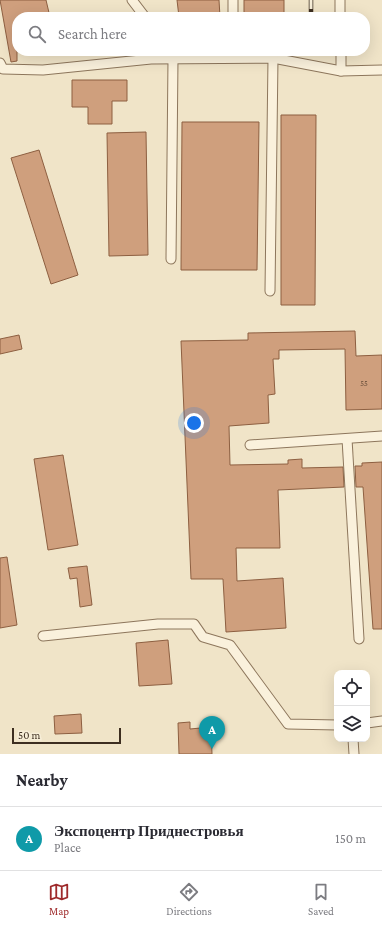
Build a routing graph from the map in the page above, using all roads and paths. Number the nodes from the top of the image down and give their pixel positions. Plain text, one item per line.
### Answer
1 (132, 0) edge
2 (232, 0) edge
3 (340, 0) edge
4 (141, 12) edge
5 (233, 12) edge
6 (340, 12) edge
7 (171, 56) edge
8 (220, 56) edge
9 (248, 56) edge
10 (341, 56) edge
11 (273, 58) junction
12 (173, 59) junction
13 (0, 63) edge
14 (382, 70) edge
15 (341, 71) junction
16 (171, 259) dead end
17 (270, 291) dead end
18 (382, 436) edge
19 (347, 438) junction
20 (250, 445) dead end
21 (42, 636) dead end
22 (359, 639) dead end
23 (382, 721) edge
24 (370, 723) edge
25 (334, 726) edge
26 (353, 742) edge
27 (354, 754) edge

1 - 4 lane
2 - 5 lane
3 - 6 lane
7 - 12 lane
8 - 12 lane
9 - 11 lane
10 - 15 lane
11 - 15 lane
11 - 17 lane
12 - 13 lane
12 - 16 lane
14 - 15 lane
18 - 19 lane
19 - 20 lane
19 - 22 lane
21 - 25 lane
23 - 24 lane
26 - 27 lane

